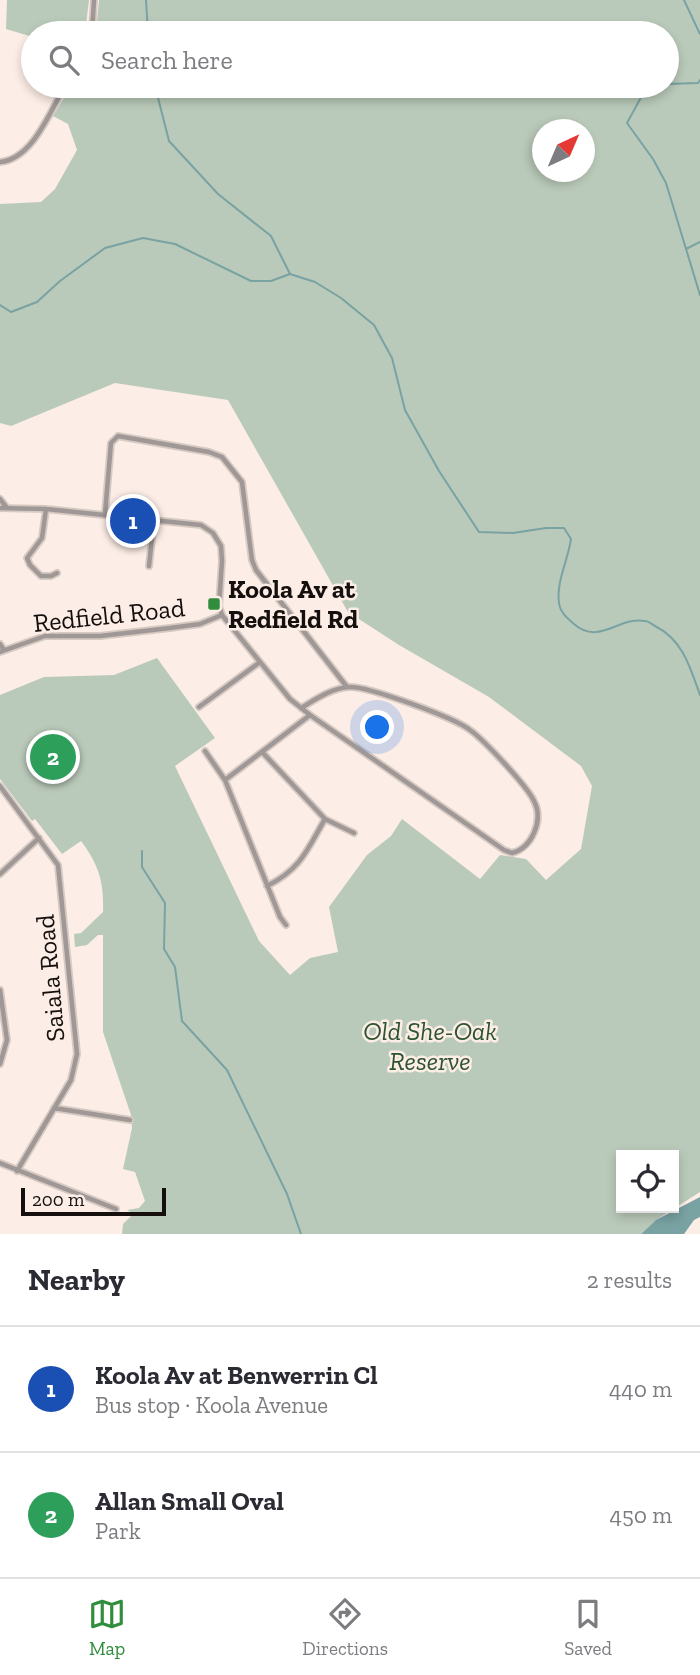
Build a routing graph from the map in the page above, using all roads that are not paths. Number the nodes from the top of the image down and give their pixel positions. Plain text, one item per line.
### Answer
1 (94, 0) edge
2 (93, 21) edge
3 (58, 98) edge
4 (0, 162) edge
5 (0, 499) edge
6 (0, 508) edge
7 (7, 508) junction
8 (46, 509) junction
9 (105, 514) junction
10 (154, 519) junction
11 (149, 566) dead end
12 (57, 573) dead end
13 (222, 615) junction
14 (0, 643) edge
15 (2, 651) edge
16 (260, 662) junction
17 (348, 687) junction
18 (199, 707) dead end
19 (301, 708) junction
20 (310, 715) junction
21 (205, 751) dead end
22 (263, 752) junction
23 (225, 780) junction
24 (0, 786) edge
25 (325, 819) junction
26 (354, 833) dead end
27 (39, 838) junction
28 (0, 874) edge
29 (267, 886) junction
30 (286, 925) dead end
31 (0, 990) edge
32 (0, 1064) edge
33 (54, 1108) junction
34 (130, 1120) dead end
35 (0, 1163) edge
36 (18, 1171) junction
37 (116, 1209) dead end

1 - 2 street
3 - 4 street
5 - 7 street
6 - 7 street
7 - 8 street
8 - 9 street
8 - 12 street
9 - 10 street
9 - 17 street
10 - 11 street
10 - 13 street
13 - 15 street, Redfield Road
13 - 16 street
14 - 15 street
16 - 18 street
16 - 19 street
17 - 19 street
17 - 20 street
19 - 20 street
20 - 22 street
21 - 23 street
22 - 23 street
22 - 25 street
23 - 29 street
24 - 27 street, Saiala Road
25 - 26 street
25 - 29 street
27 - 28 street
27 - 33 street, Saiala Road
29 - 30 street
31 - 32 street
33 - 34 street
33 - 36 street, Saiala Road
35 - 36 street
36 - 37 street

